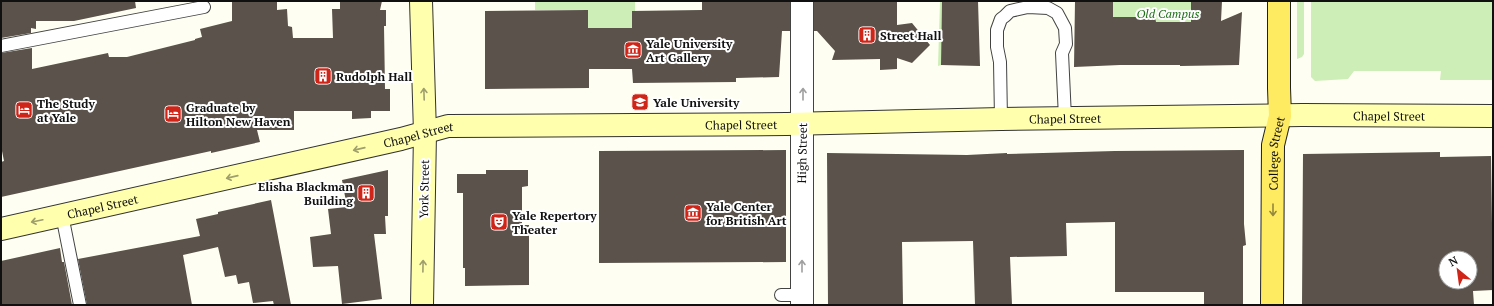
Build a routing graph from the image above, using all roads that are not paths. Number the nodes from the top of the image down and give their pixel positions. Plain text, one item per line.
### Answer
1 (421, 1) edge
2 (802, 1) edge
3 (1279, 1) edge
4 (204, 7) dead end
5 (1, 46) edge
6 (1280, 116) junction
7 (1493, 116) edge
8 (1065, 118) junction
9 (1001, 119) junction
10 (802, 124) junction
11 (424, 133) junction
12 (62, 215) junction
13 (1, 229) edge
14 (795, 298) edge
15 (80, 305) edge
16 (422, 305) edge
17 (1272, 305) edge

11 -> 1 main road, York Street
10 -> 2 street, High Street
3 - 6 main road, College Street
4 - 5 lane
6 - 7 main road, Chapel Street
6 - 8 main road, Chapel Street
6 -> 17 main road, College Street
8 - 9 main road, Chapel Street
8 - 9 lane
9 - 10 main road, Chapel Street
10 - 11 main road, Chapel Street
14 -> 10 street, High Street
11 -> 12 main road, Chapel Street
16 -> 11 main road, York Street
12 -> 13 main road, Chapel Street
12 - 15 lane

